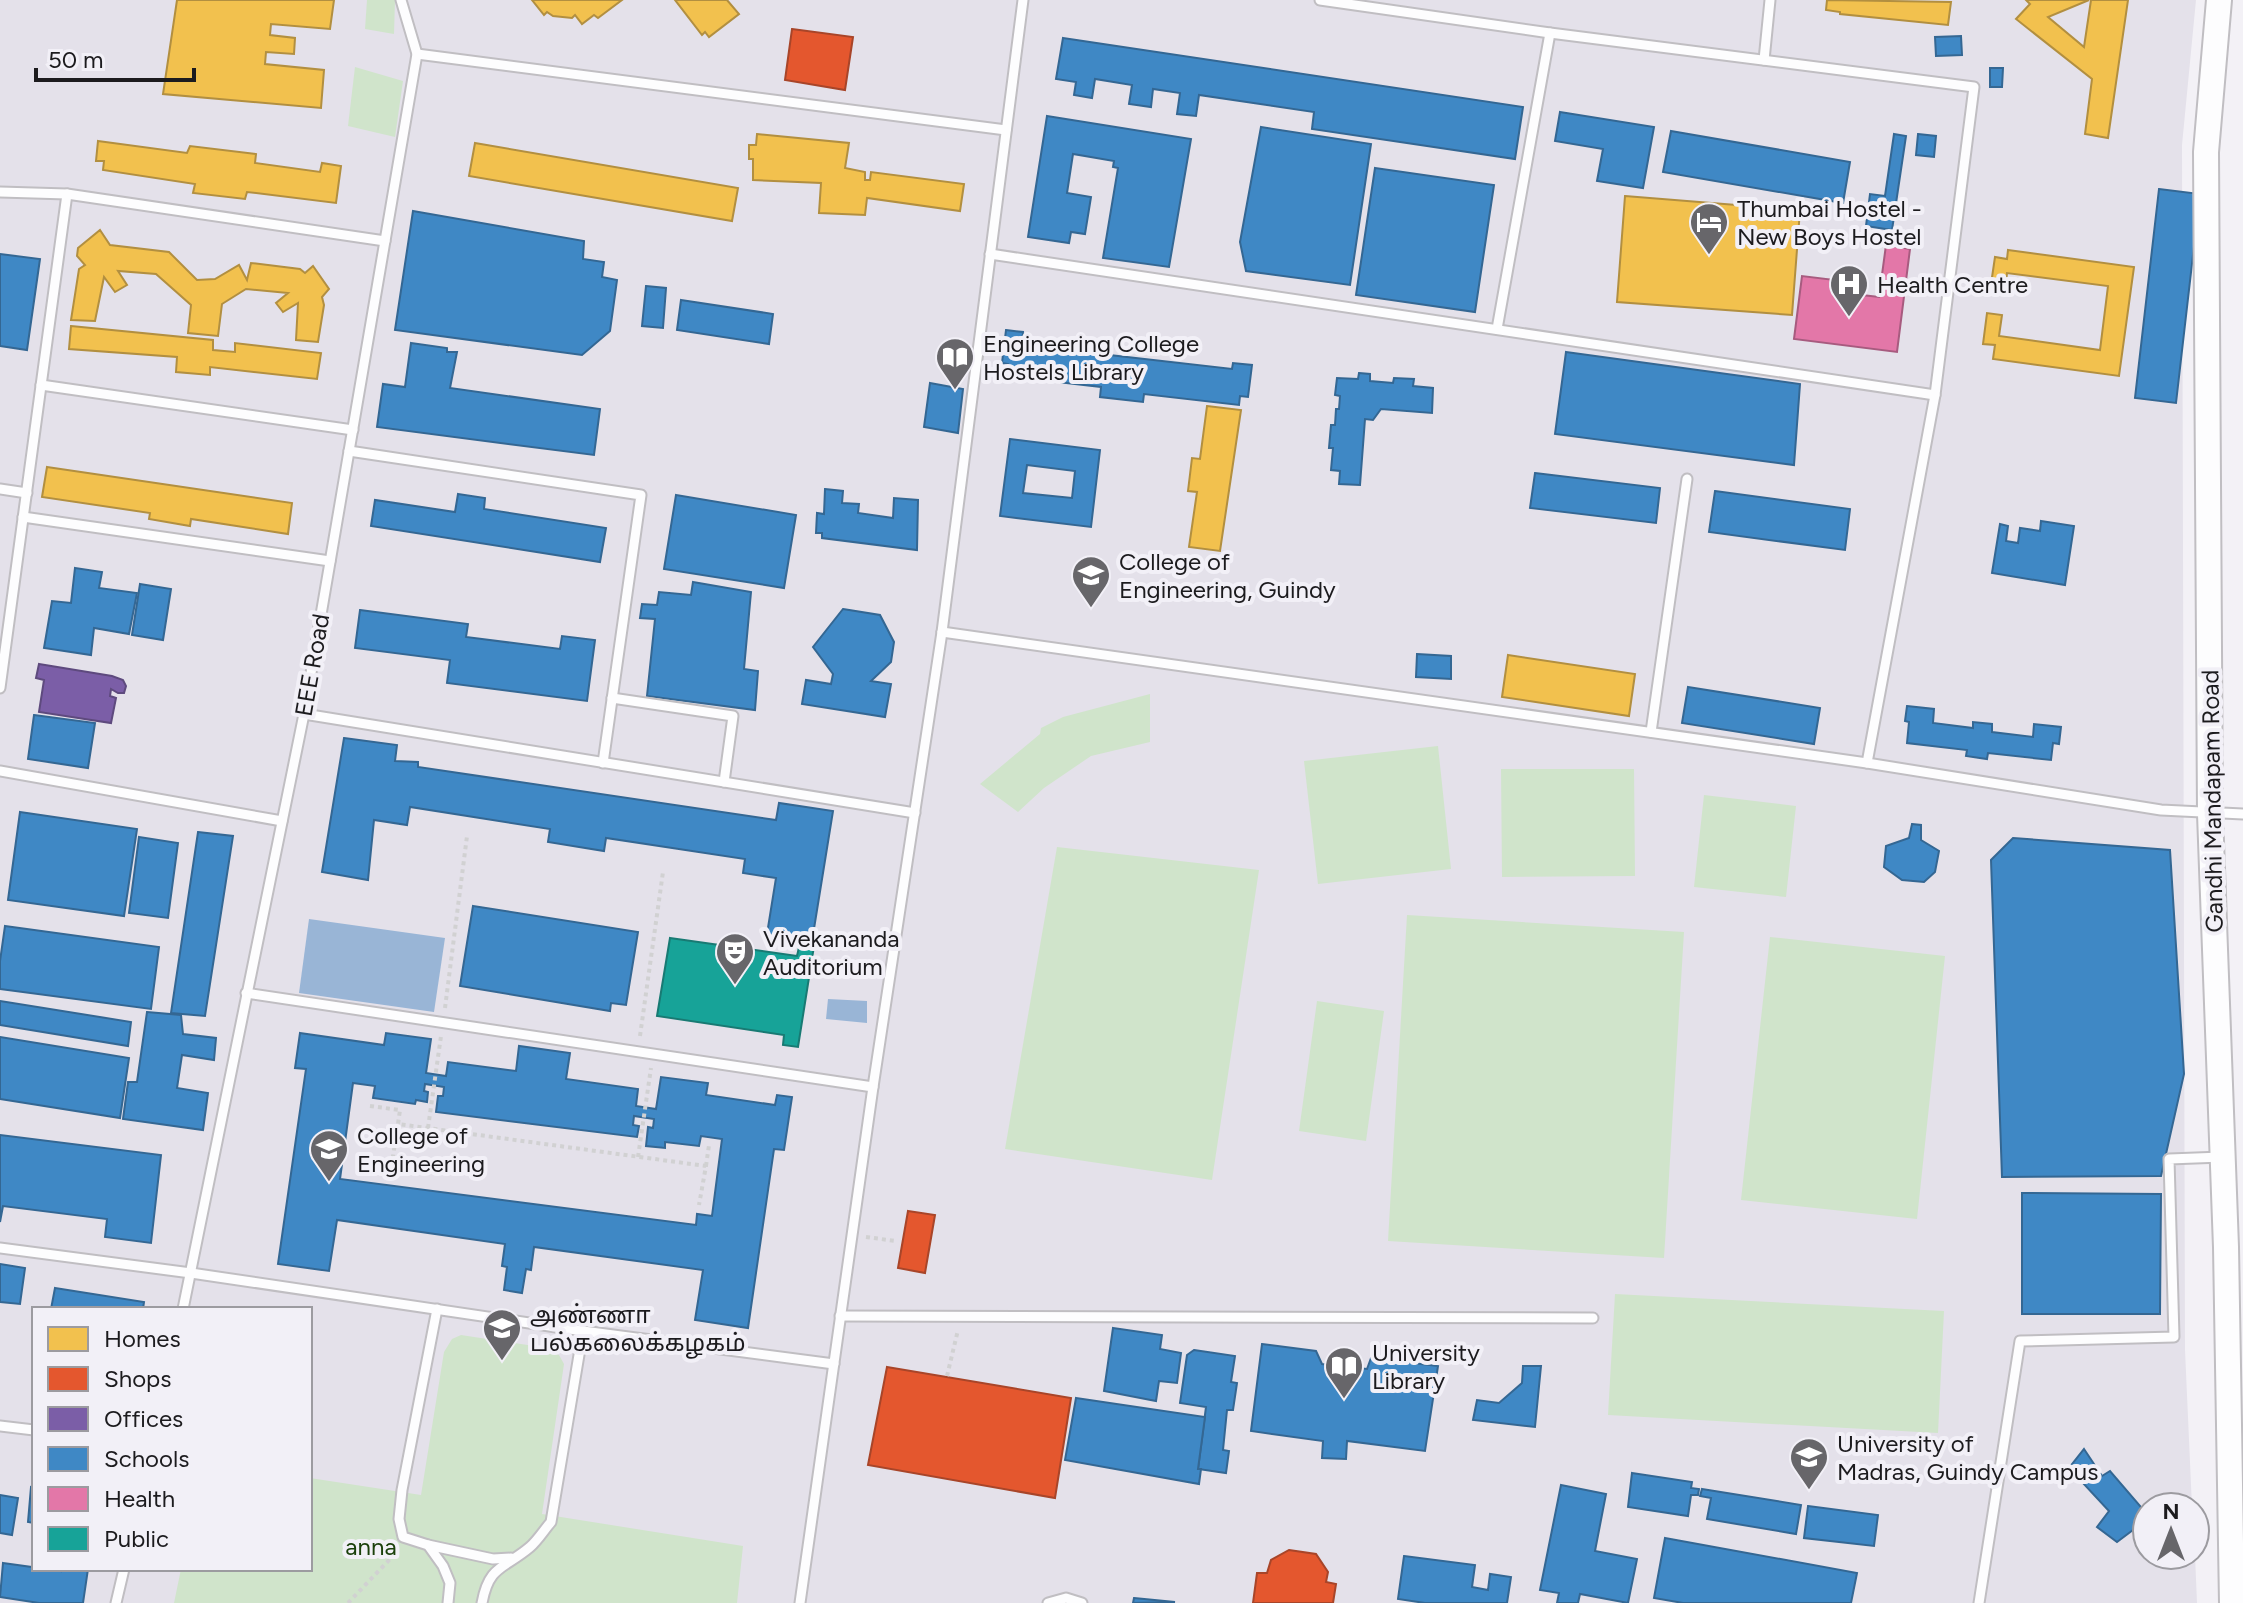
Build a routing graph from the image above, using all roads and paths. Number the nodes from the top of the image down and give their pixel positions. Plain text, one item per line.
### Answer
1 (401, 0) edge
2 (1023, 0) edge
3 (1320, 0) edge
4 (1770, 0) edge
5 (2219, 0) edge
6 (1550, 33) junction
7 (417, 54) junction
8 (1764, 60) junction
9 (1006, 130) junction
10 (0, 192) edge
11 (67, 194) junction
12 (385, 241) junction
13 (990, 254) junction
14 (1497, 329) junction
15 (41, 385) junction
16 (1935, 395) junction
17 (353, 430) junction
18 (349, 451) junction
19 (1687, 479) dead end
20 (0, 489) edge
21 (27, 493) junction
22 (23, 517) junction
23 (330, 561) junction
24 (942, 632) junction
25 (0, 688) edge
26 (612, 698) junction
27 (304, 714) junction
28 (1651, 732) junction
29 (603, 763) junction
30 (1867, 763) junction
31 (0, 771) edge
32 (724, 782) junction
33 (915, 813) junction
34 (2210, 814) junction
35 (2243, 814) edge
36 (282, 821) junction
37 (467, 836) dead end
38 (663, 872) dead end
39 (246, 993) junction
40 (443, 1022) junction
41 (638, 1051) junction
42 (653, 1053) junction
43 (873, 1087) junction
44 (370, 1106) dead end
45 (398, 1124) junction
46 (428, 1128) junction
47 (709, 1145) dead end
48 (638, 1157) junction
49 (2222, 1157) junction
50 (362, 1165) dead end
51 (706, 1166) junction
52 (699, 1205) dead end
53 (852, 1235) junction
54 (896, 1241) dead end
55 (0, 1248) edge
56 (191, 1273) junction
57 (183, 1307) edge
58 (437, 1309) junction
59 (840, 1316) junction
60 (960, 1316) junction
61 (1593, 1318) dead end
62 (583, 1331) junction
63 (834, 1364) junction
64 (947, 1376) dead end
65 (0, 1426) edge
66 (32, 1430) edge
67 (403, 1537) junction
68 (428, 1545) junction
69 (512, 1558) junction
70 (124, 1571) edge
71 (116, 1603) edge
72 (348, 1603) edge
73 (448, 1603) edge
74 (482, 1603) edge
75 (800, 1603) edge
76 (1048, 1603) edge
77 (1082, 1603) edge
78 (1979, 1603) edge
79 (2232, 1603) edge

1 - 7 lane
2 - 9 lane
3 - 6 lane
4 - 8 lane
5 - 34 main road, Gandhi Mandapam Road
6 - 8 lane
6 - 14 lane
7 - 9 lane
7 - 12 lane, EEE Road
8 - 16 lane
9 - 13 lane
10 - 11 lane
11 - 12 lane
11 - 15 lane
12 - 17 lane, EEE Road
13 - 14 lane
13 - 24 lane
14 - 16 lane
15 - 17 lane
15 - 21 lane
16 - 30 lane
17 - 18 lane, EEE Road
18 - 23 lane, EEE Road
18 - 26 lane
19 - 28 lane
20 - 21 lane
21 - 22 lane
22 - 23 lane
22 - 25 lane
23 - 27 lane, EEE Road
24 - 28 lane
24 - 33 lane
26 - 29 lane
26 - 32 lane
27 - 29 lane
27 - 36 lane, EEE Road
28 - 30 lane
29 - 32 lane
30 - 34 lane
31 - 36 lane
32 - 33 lane
33 - 43 lane
34 - 35 lane
34 - 49 main road, Gandhi Mandapam Road
36 - 39 lane, EEE Road
37 - 40 path
38 - 41 path
39 - 40 lane
39 - 56 lane, EEE Road
40 - 41 lane
40 - 46 path
41 - 42 lane
42 - 43 lane
42 - 48 path
43 - 53 lane
44 - 45 path
45 - 46 path
45 - 50 path
46 - 48 path
47 - 51 path
48 - 51 path
49 - 78 lane
49 - 79 main road, Gandhi Mandapam Road
51 - 52 path
53 - 54 path
53 - 59 lane
55 - 56 lane
56 - 57 lane, EEE Road
56 - 58 lane
58 - 62 lane
58 - 67 lane
59 - 60 lane
59 - 63 lane
60 - 61 lane
60 - 64 path
62 - 63 lane
62 - 69 lane
63 - 75 lane
65 - 66 lane
67 - 68 lane
67 - 72 path
68 - 69 lane
68 - 73 lane
69 - 74 lane
70 - 71 lane
76 - 77 lane

